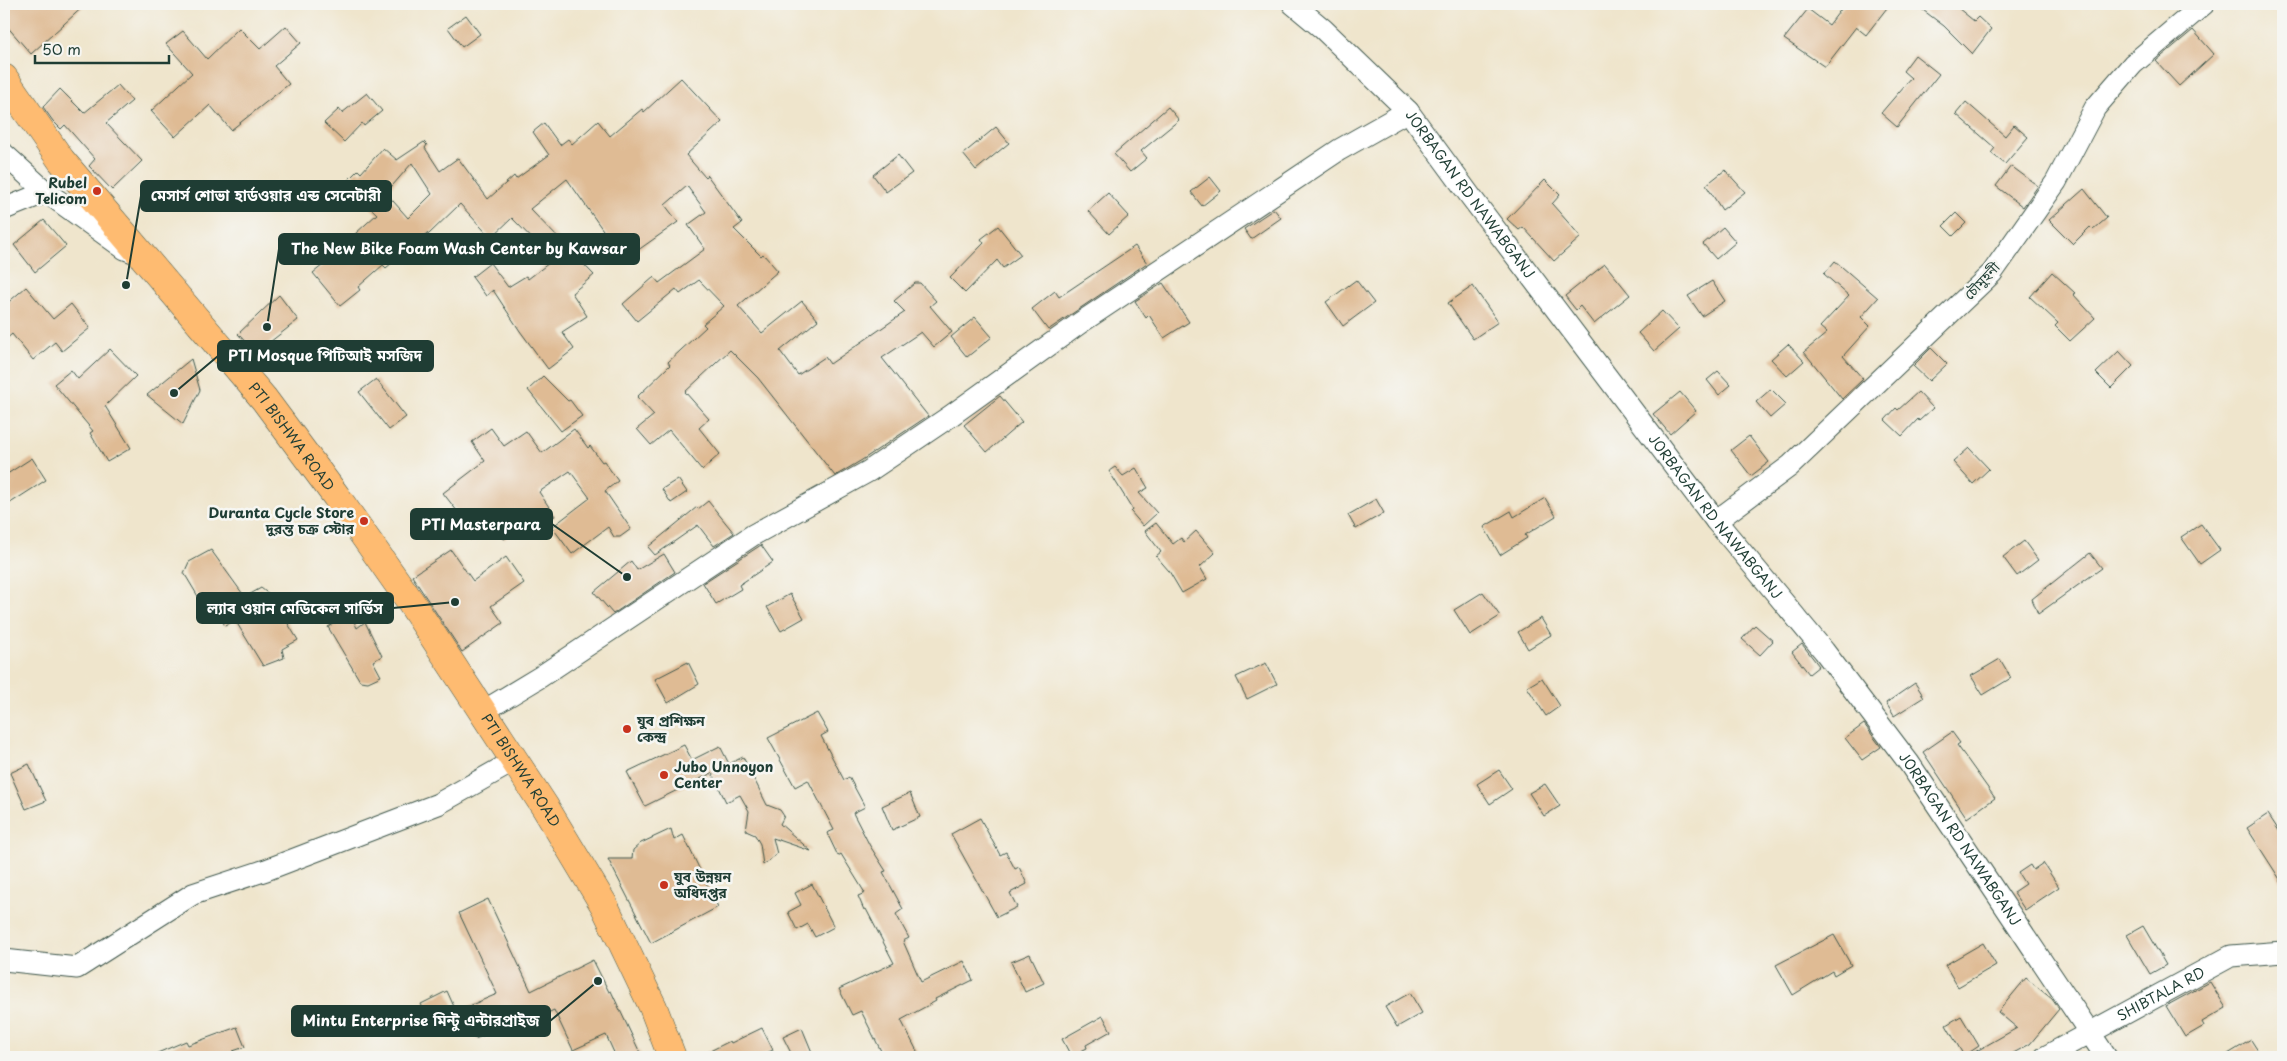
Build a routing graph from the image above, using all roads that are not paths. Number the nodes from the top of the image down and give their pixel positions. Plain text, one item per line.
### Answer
1 (1293, 4) edge
2 (2204, 4) edge
3 (4, 78) edge
4 (1408, 112) junction
5 (4, 154) edge
6 (46, 192) junction
7 (4, 209) edge
8 (141, 255) junction
9 (1716, 521) junction
10 (482, 712) junction
11 (514, 761) junction
12 (2283, 952) edge
13 (4, 960) edge
14 (2091, 1033) junction
15 (672, 1057) edge
16 (2045, 1057) edge
17 (2106, 1057) edge

1 - 4 street, JORBAGAN RD NAWABGANJ
2 - 9 street, চৌমুহনী
3 - 8 highway, PTI BISHWA ROAD
4 - 9 street, JORBAGAN RD NAWABGANJ
4 - 10 street
5 - 6 street
6 - 7 street
6 - 8 street
8 - 10 highway, PTI BISHWA ROAD
9 - 14 street, JORBAGAN RD NAWABGANJ
10 - 11 highway, PTI BISHWA ROAD
11 - 13 street
11 - 15 highway, PTI BISHWA ROAD
12 - 14 street, SHIBTALA RD
14 - 16 street, SHIBTALA RD
14 - 17 street, JORBAGAN RD NAWABGANJ

